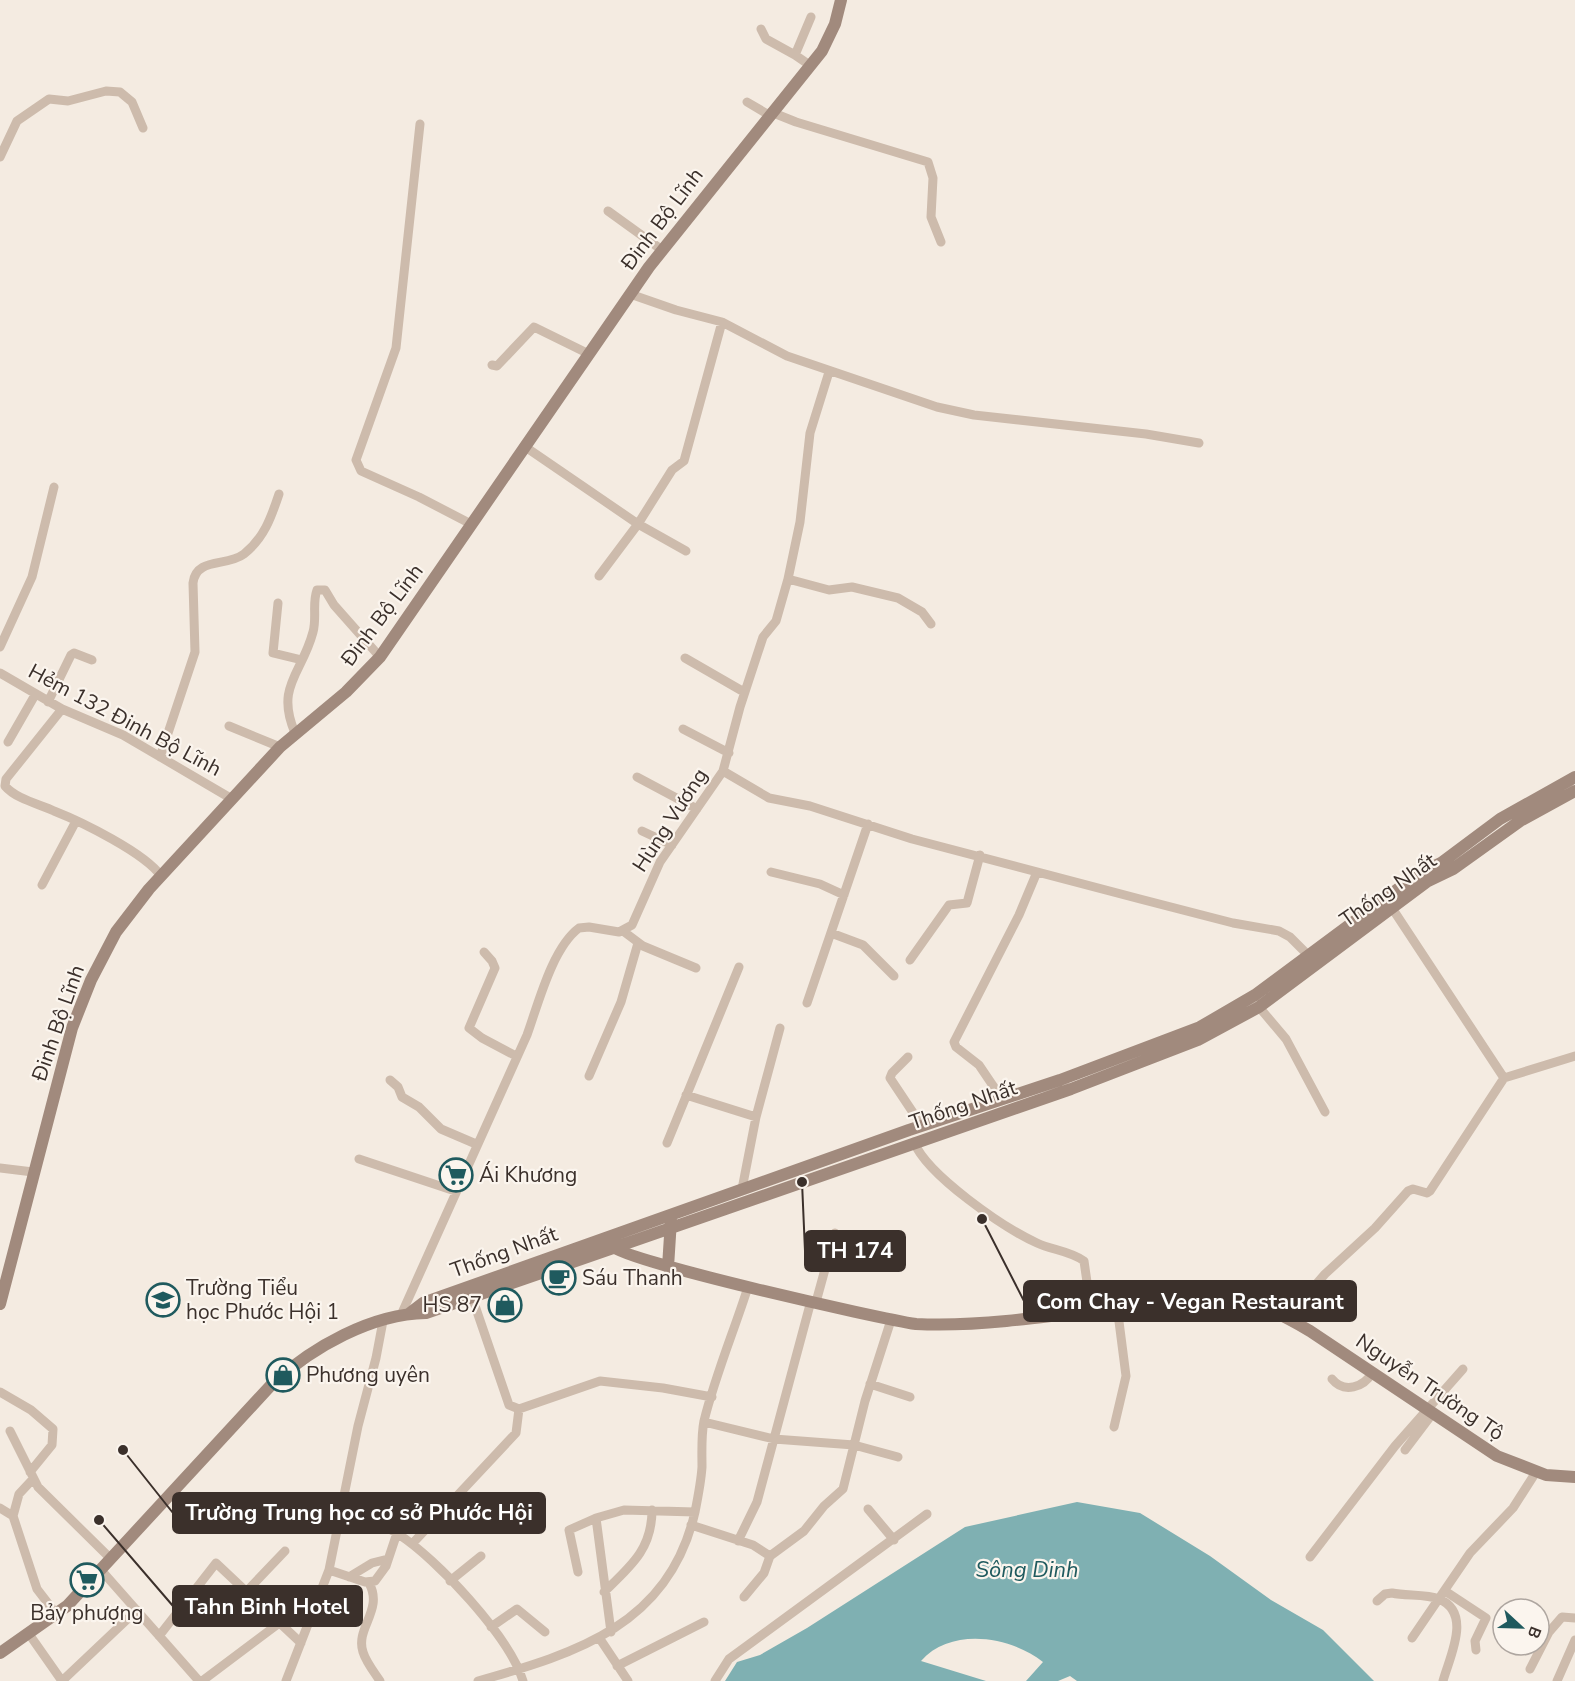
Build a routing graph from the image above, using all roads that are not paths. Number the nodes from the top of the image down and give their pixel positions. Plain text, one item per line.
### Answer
1 (841, 0) edge
2 (811, 16) dead end
3 (761, 29) dead end
4 (795, 55) junction
5 (811, 66) junction
6 (747, 102) dead end
7 (770, 113) junction
8 (420, 124) dead end
9 (143, 128) dead end
10 (0, 157) edge
11 (608, 211) dead end
12 (941, 242) dead end
13 (662, 250) junction
14 (630, 294) junction
15 (722, 322) junction
16 (589, 354) junction
17 (492, 365) dead end
18 (829, 372) junction
19 (1199, 442) dead end
20 (524, 446) junction
21 (54, 487) dead end
22 (279, 494) dead end
23 (471, 524) junction
24 (638, 524) junction
25 (686, 551) dead end
26 (599, 576) dead end
27 (788, 579) junction
28 (278, 603) dead end
29 (931, 624) dead end
30 (0, 647) edge
31 (380, 657) junction
32 (685, 658) dead end
33 (92, 660) dead end
34 (302, 660) junction
35 (0, 673) edge
36 (744, 692) junction
37 (35, 695) junction
38 (48, 702) junction
39 (62, 709) junction
40 (229, 726) dead end
41 (683, 729) dead end
42 (295, 734) junction
43 (8, 742) dead end
44 (280, 747) junction
45 (729, 753) junction
46 (160, 757) junction
47 (723, 771) junction
48 (637, 777) dead end
49 (1575, 777) edge
50 (1575, 791) edge
51 (232, 799) junction
52 (697, 808) junction
53 (76, 821) junction
54 (868, 824) junction
55 (642, 831) dead end
56 (672, 845) junction
57 (980, 855) junction
58 (771, 872) dead end
59 (1037, 872) junction
60 (161, 876) junction
61 (42, 885) dead end
62 (844, 895) junction
63 (1392, 909) junction
64 (1374, 914) junction
65 (623, 931) junction
66 (831, 933) junction
67 (638, 943) junction
68 (484, 952) dead end
69 (1308, 955) junction
70 (910, 960) dead end
71 (740, 967) dead end
72 (696, 968) dead end
73 (894, 976) dead end
74 (807, 1003) dead end
75 (1259, 1007) junction
76 (780, 1028) dead end
77 (516, 1056) junction
78 (1575, 1056) edge
79 (908, 1057) dead end
80 (589, 1076) dead end
81 (1504, 1078) junction
82 (390, 1080) dead end
83 (686, 1095) junction
84 (1002, 1098) junction
85 (1324, 1112) dead end
86 (756, 1117) junction
87 (922, 1126) junction
88 (914, 1142) junction
89 (668, 1143) dead end
90 (476, 1144) junction
91 (886, 1145) junction
92 (359, 1159) dead end
93 (0, 1168) edge
94 (33, 1172) junction
95 (742, 1190) junction
96 (455, 1191) junction
97 (672, 1221) junction
98 (835, 1233) dead end
99 (611, 1242) junction
100 (669, 1267) junction
101 (748, 1287) junction
102 (472, 1297) junction
103 (813, 1302) junction
104 (0, 1304) edge
105 (1117, 1306) junction
106 (1091, 1310) junction
107 (406, 1314) junction
108 (1287, 1318) junction
109 (891, 1320) junction
110 (383, 1321) junction
111 (1463, 1369) dead end
112 (1372, 1372) junction
113 (1332, 1379) dead end
114 (870, 1384) junction
115 (0, 1392) edge
116 (712, 1397) junction
117 (910, 1397) dead end
118 (519, 1409) junction
119 (1430, 1412) junction
120 (704, 1422) junction
121 (1114, 1427) dead end
122 (10, 1431) dead end
123 (774, 1439) junction
124 (854, 1445) junction
125 (1405, 1450) dead end
126 (898, 1457) dead end
127 (1536, 1472) junction
128 (31, 1475) junction
129 (1575, 1477) edge
130 (0, 1508) edge
131 (868, 1509) dead end
132 (652, 1510) junction
133 (342, 1512) junction
134 (695, 1512) junction
135 (927, 1514) dead end
136 (13, 1516) junction
137 (596, 1518) junction
138 (691, 1525) junction
139 (397, 1533) junction
140 (894, 1540) junction
141 (738, 1541) junction
142 (412, 1544) junction
143 (285, 1551) dead end
144 (481, 1556) dead end
145 (771, 1556) junction
146 (1310, 1557) dead end
147 (111, 1559) junction
148 (388, 1559) junction
149 (101, 1570) junction
150 (329, 1570) junction
151 (578, 1572) dead end
152 (349, 1577) junction
153 (450, 1581) junction
154 (369, 1582) junction
155 (604, 1592) junction
156 (245, 1593) junction
157 (1443, 1595) junction
158 (744, 1597) dead end
159 (1377, 1601) dead end
160 (137, 1610) junction
161 (57, 1615) junction
162 (1575, 1618) edge
163 (704, 1622) dead end
164 (278, 1624) junction
165 (491, 1627) junction
166 (545, 1632) dead end
167 (610, 1632) junction
168 (29, 1634) junction
169 (159, 1636) junction
170 (1412, 1638) dead end
171 (600, 1639) junction
172 (1575, 1640) edge
173 (301, 1643) junction
174 (1476, 1650) dead end
175 (0, 1653) edge
176 (617, 1666) junction
177 (519, 1668) junction
178 (1530, 1669) dead end
179 (62, 1681) edge
180 (200, 1681) edge
181 (286, 1681) edge
182 (380, 1681) edge
183 (478, 1681) edge
184 (523, 1681) edge
185 (628, 1681) edge
186 (715, 1681) edge
187 (1443, 1681) edge
188 (1557, 1681) edge

1 - 5 main road, Đinh Bộ Lĩnh
2 - 4 street
3 - 4 street
4 - 5 street
5 - 7 main road, Đinh Bộ Lĩnh
6 - 7 street
7 - 12 street
7 - 13 main road, Đinh Bộ Lĩnh
8 - 23 street
9 - 10 street
11 - 13 street
13 - 14 main road, Đinh Bộ Lĩnh
14 - 15 street
14 - 16 main road, Đinh Bộ Lĩnh
15 - 18 street
15 - 24 street
16 - 17 street
16 - 20 main road, Đinh Bộ Lĩnh
18 - 19 street
18 - 27 street, Hùng Vương
20 - 23 main road, Đinh Bộ Lĩnh
20 - 24 street
21 - 30 street
22 - 46 street
23 - 31 main road, Đinh Bộ Lĩnh
24 - 25 street
24 - 26 street
27 - 29 street
27 - 36 street, Hùng Vương
28 - 34 street
31 - 34 street
31 - 42 main road, Đinh Bộ Lĩnh
32 - 36 street
33 - 38 street
34 - 42 street
35 - 37 street, Hẻm 132 Đinh Bộ Lĩnh
36 - 45 street, Hùng Vương
37 - 38 street, Hẻm 132 Đinh Bộ Lĩnh
37 - 43 street
38 - 39 street, Hẻm 132 Đinh Bộ Lĩnh
39 - 46 street, Hẻm 132 Đinh Bộ Lĩnh
39 - 53 street
40 - 44 street
41 - 45 street
42 - 44 main road, Đinh Bộ Lĩnh
44 - 51 main road, Đinh Bộ Lĩnh
45 - 47 street, Hùng Vương
46 - 51 street, Hẻm 132 Đinh Bộ Lĩnh
47 - 52 street, Hùng Vương
47 - 54 street
48 - 52 street
49 - 64 main road, Thống Nhất
50 - 63 main road, Thống Nhất
51 - 60 main road, Đinh Bộ Lĩnh
52 - 56 street, Hùng Vương
53 - 60 street
53 - 61 street
54 - 57 street
54 - 62 street
55 - 56 street
56 - 65 street, Hùng Vương
57 - 59 street
57 - 70 street
58 - 62 street
59 - 69 street
59 - 84 street
60 - 94 main road, Đinh Bộ Lĩnh
62 - 66 street
63 - 64 main road, Thống Nhất
63 - 81 street
64 - 69 main road, Thống Nhất
64 - 75 main road, Thống Nhất
65 - 67 street
65 - 77 street
66 - 73 street
66 - 74 street
67 - 72 street
67 - 80 street
68 - 77 street
69 - 84 main road, Thống Nhất
71 - 83 street
75 - 85 street
75 - 88 main road, Thống Nhất
76 - 86 street
77 - 90 street
78 - 81 street
79 - 87 street
81 - 108 street
82 - 90 street
83 - 86 street
83 - 89 street
84 - 87 main road, Thống Nhất
86 - 95 street
87 - 91 main road, Thống Nhất
88 - 91 main road, Thống Nhất
88 - 106 street
90 - 96 street
91 - 95 main road, Thống Nhất
91 - 97 main road, Thống Nhất
92 - 96 street
93 - 94 street
94 - 104 main road, Đinh Bộ Lĩnh
95 - 97 main road, Thống Nhất
96 - 107 street
97 - 99 main road, Thống Nhất
97 - 100 main road
98 - 103 street
99 - 100 main road, Nguyễn Trường Tộ
99 - 102 main road, Thống Nhất
99 - 107 main road, Thống Nhất
100 - 101 main road, Nguyễn Trường Tộ
101 - 103 main road, Nguyễn Trường Tộ
101 - 116 street
102 - 107 main road, Thống Nhất
102 - 118 street
103 - 109 main road, Nguyễn Trường Tộ
103 - 123 street
105 - 106 main road, Nguyễn Trường Tộ
105 - 108 main road, Nguyễn Trường Tộ
105 - 121 street
106 - 109 main road, Nguyễn Trường Tộ
107 - 110 main road
108 - 112 main road, Nguyễn Trường Tộ
109 - 114 street
110 - 133 street
110 - 147 main road
111 - 119 street
112 - 113 street
112 - 119 main road, Nguyễn Trường Tộ
114 - 117 street
114 - 124 street
115 - 128 street
116 - 118 street
116 - 120 street
118 - 142 street
119 - 125 street
119 - 127 main road, Nguyễn Trường Tộ
119 - 146 street
120 - 123 street
120 - 134 street
122 - 128 street
123 - 124 street
123 - 141 street
124 - 126 street
124 - 145 street
127 - 129 main road, Nguyễn Trường Tộ
127 - 157 street
128 - 136 street
128 - 147 street
130 - 136 street
131 - 140 street
132 - 134 street
132 - 137 street
132 - 155 street
133 - 139 street
133 - 150 street
134 - 138 street
135 - 140 street
136 - 161 street
137 - 151 street
137 - 155 street
138 - 141 street
138 - 167 street
139 - 142 street
139 - 148 street
140 - 186 street
141 - 145 street
142 - 153 street
143 - 156 street
144 - 153 street
145 - 158 street
147 - 149 main road
148 - 152 street
148 - 154 street
149 - 160 street
149 - 161 main road
150 - 152 street
150 - 173 street
152 - 154 street
153 - 165 street
154 - 182 street
155 - 167 street
156 - 164 street
156 - 169 street
157 - 159 street
157 - 170 street
157 - 174 street
157 - 187 street
160 - 169 street
160 - 179 street
161 - 168 main road
162 - 178 street
163 - 176 street
164 - 173 street
164 - 180 street
165 - 166 street
165 - 177 street
167 - 171 street
168 - 175 main road
168 - 179 street
169 - 180 street
171 - 176 street
171 - 177 street
172 - 188 street
173 - 181 street
176 - 185 street
177 - 183 street
177 - 184 street

